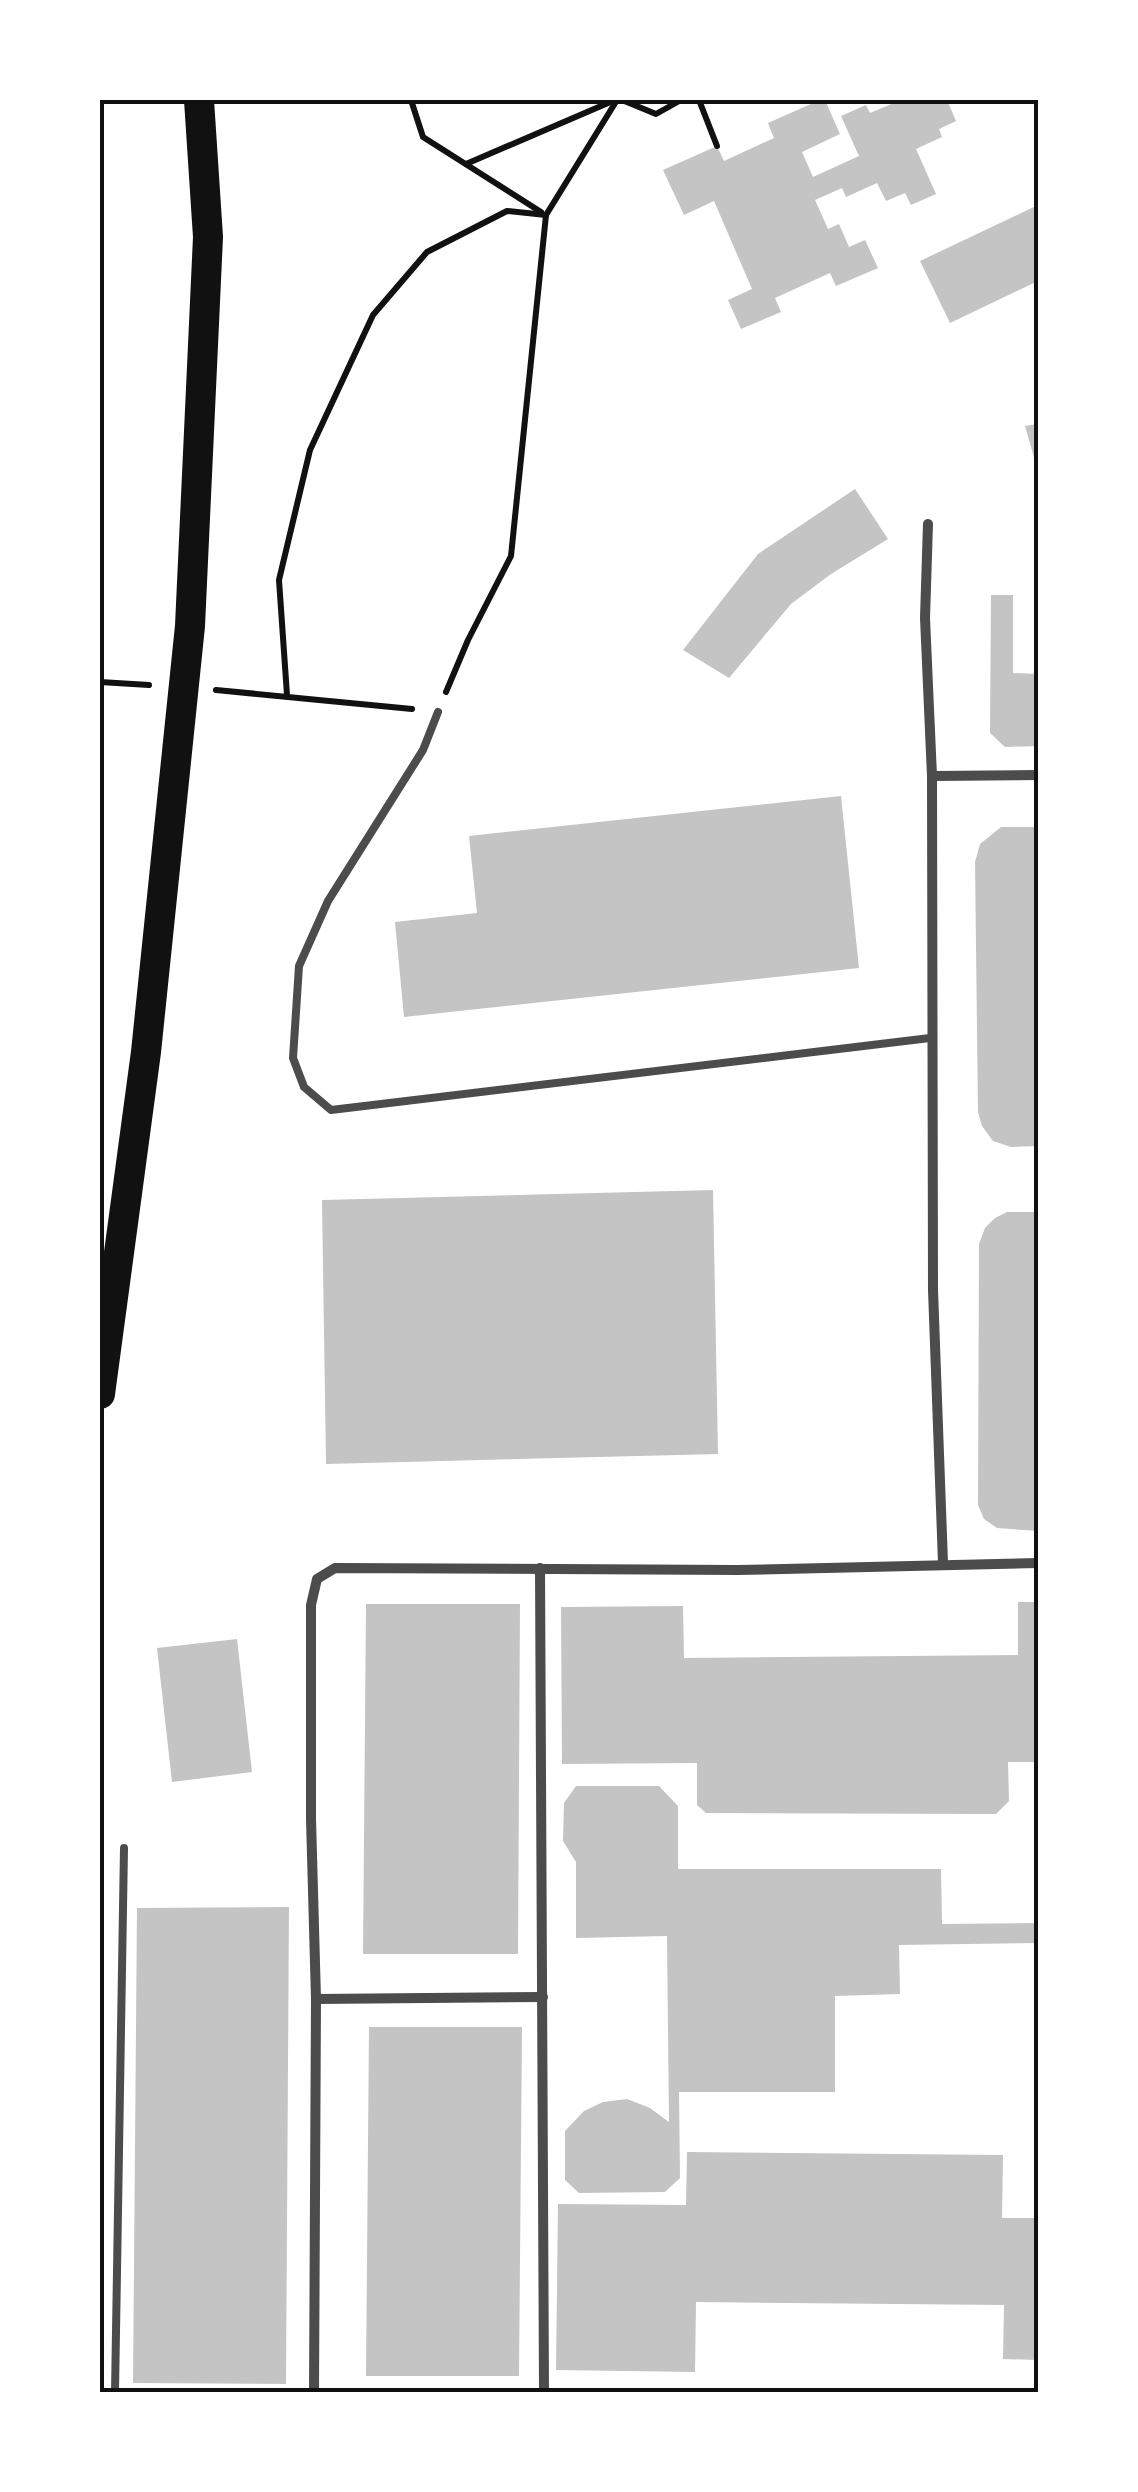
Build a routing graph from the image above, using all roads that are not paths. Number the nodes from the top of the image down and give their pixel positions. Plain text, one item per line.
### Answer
1 (199, 100) edge
2 (216, 100) edge
3 (208, 237) junction
4 (928, 524) dead end
5 (438, 712) road end
6 (1038, 775) edge
7 (932, 776) junction
8 (930, 1038) junction
9 (100, 1394) edge
10 (943, 1563) junction
11 (1038, 1563) edge
12 (540, 1568) junction
13 (124, 1848) dead end
14 (543, 1997) junction
15 (316, 2000) junction
16 (115, 2392) edge
17 (314, 2392) edge
18 (544, 2392) edge

1 - 3 highway
2 - 3 highway
3 - 9 highway
4 - 7 street
5 - 8 lane
6 - 7 street
7 - 8 street
8 - 10 street
10 - 11 street
10 - 12 street
12 - 14 street
12 - 15 street
13 - 16 lane
14 - 15 street
14 - 18 street
15 - 17 street

